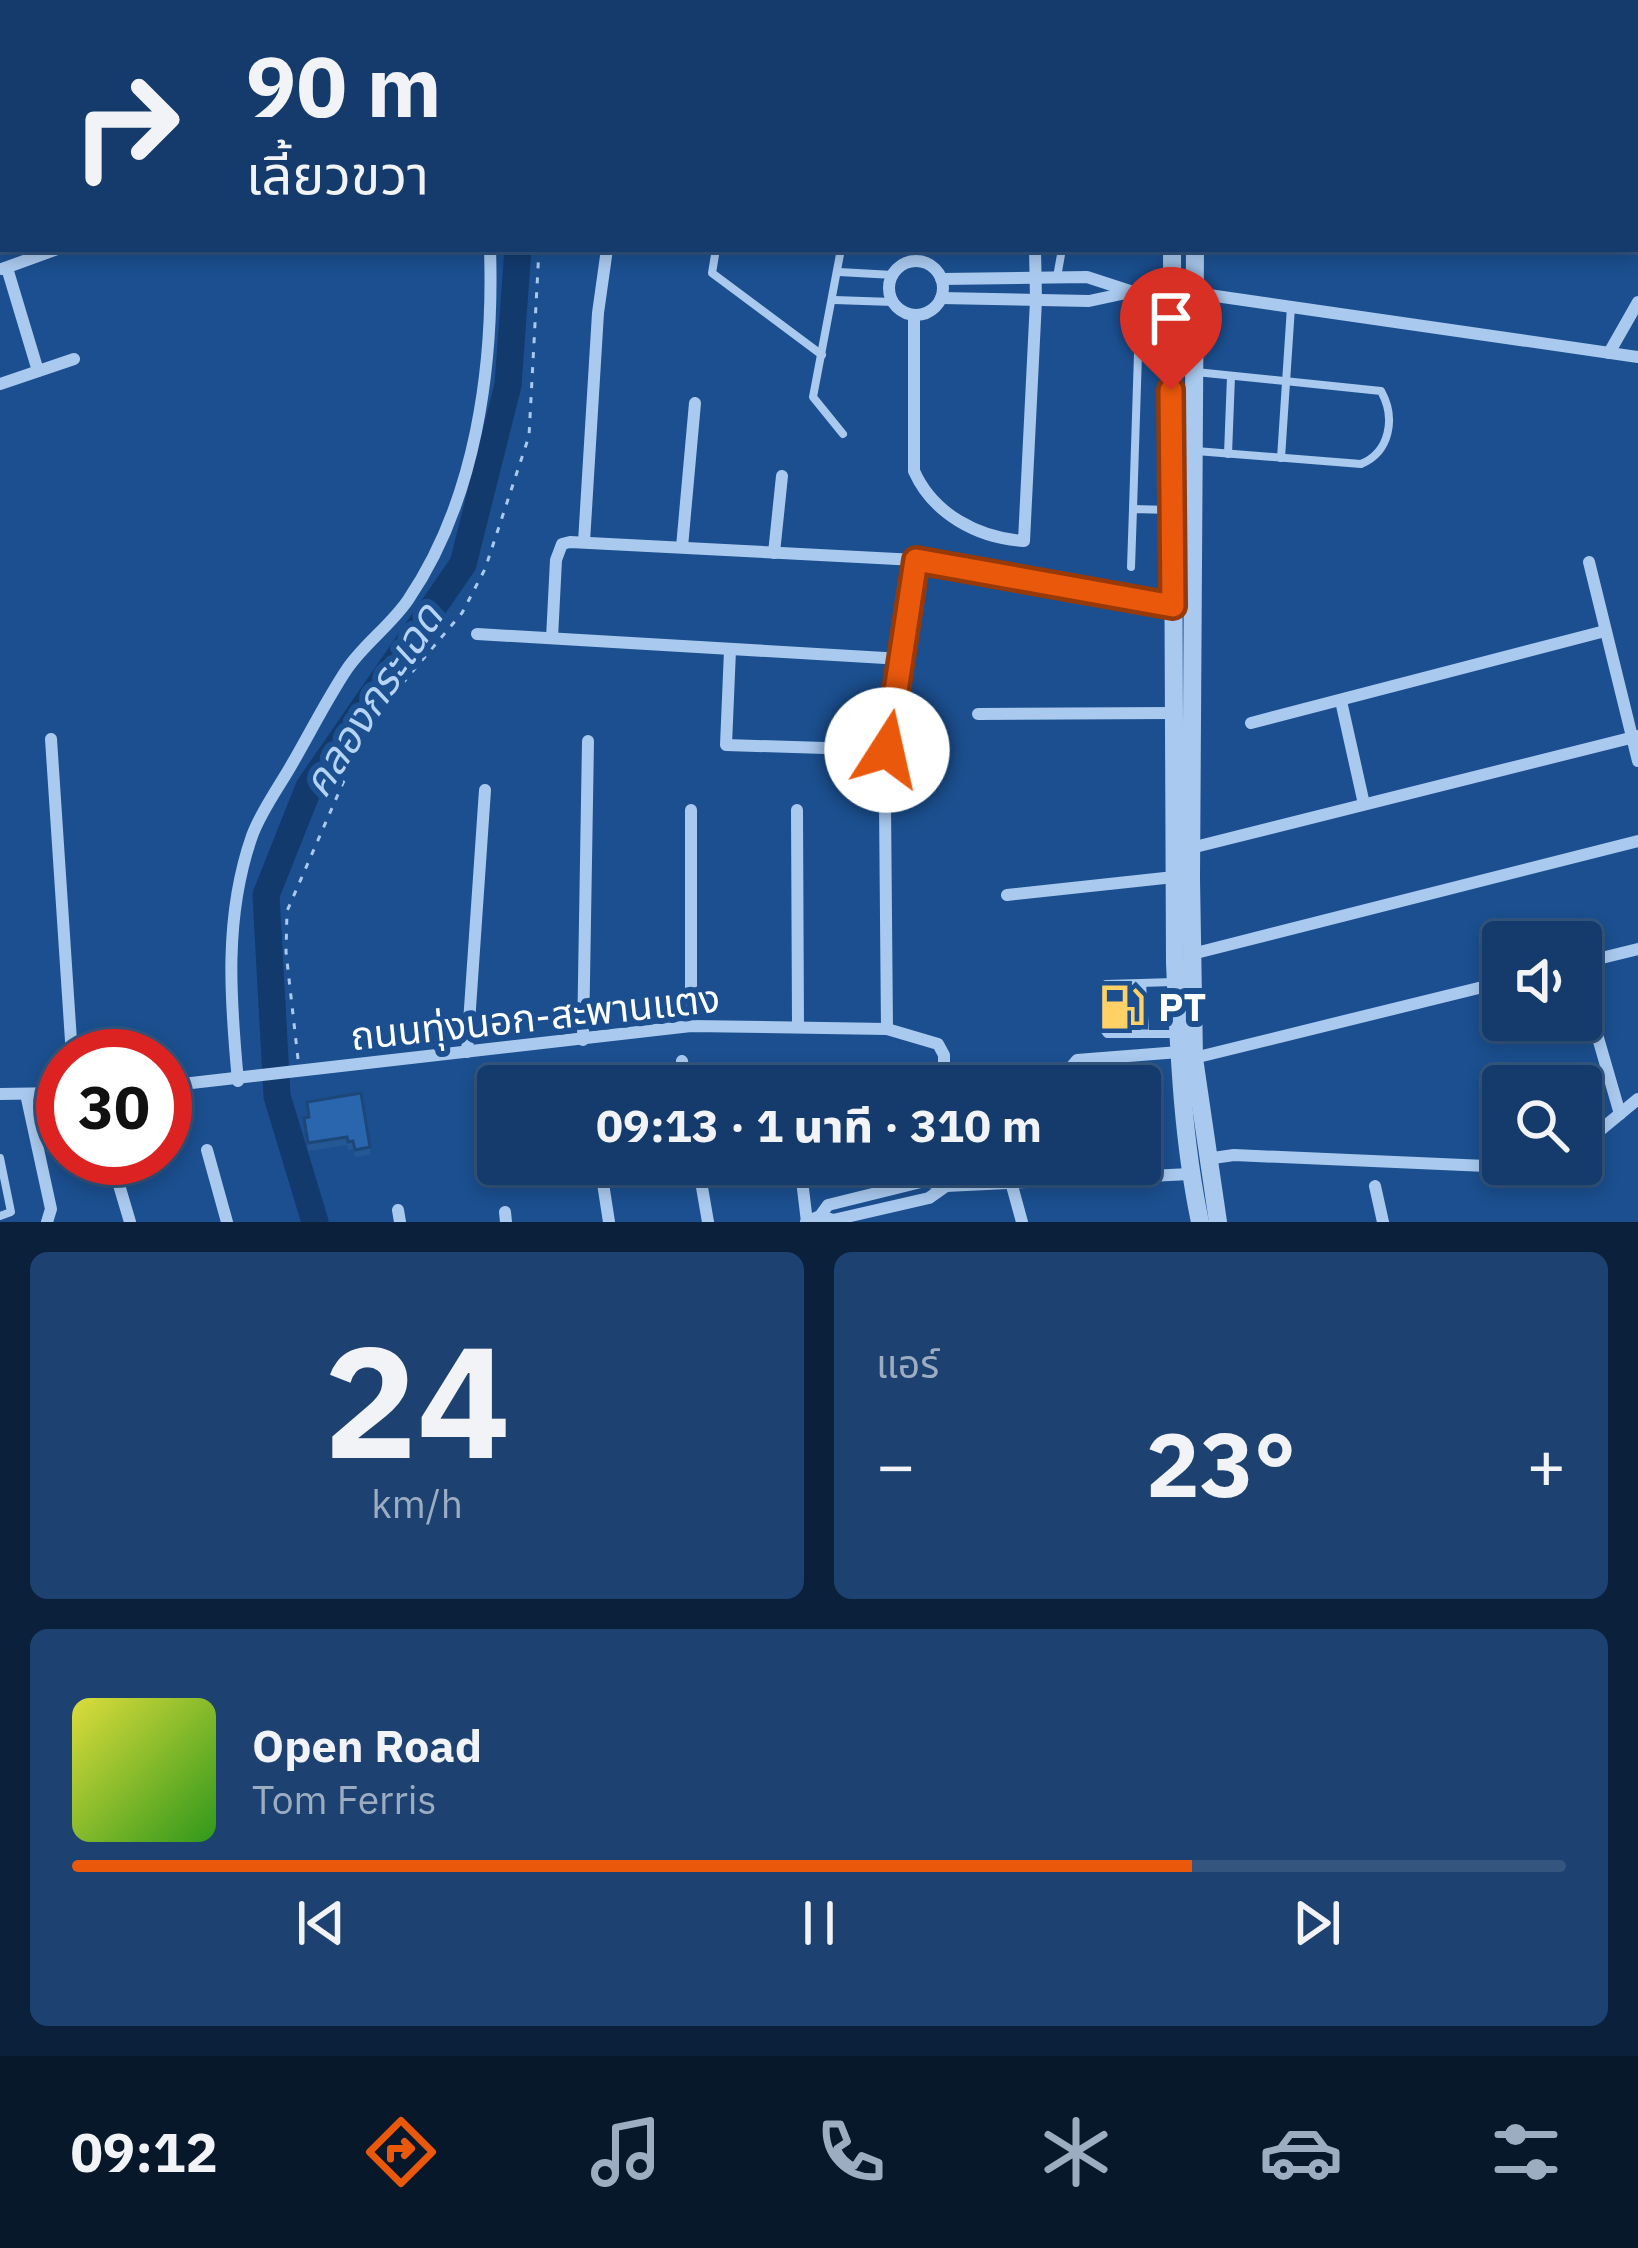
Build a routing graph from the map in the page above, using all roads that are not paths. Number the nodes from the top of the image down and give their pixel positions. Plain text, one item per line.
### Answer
1 (49, 252) edge
2 (490, 252) edge
3 (607, 252) edge
4 (716, 252) edge
5 (841, 252) edge
6 (1035, 252) edge
7 (1061, 252) edge
8 (1172, 252) edge
9 (1195, 252) edge
10 (3, 269) edge
11 (839, 272) junction
12 (892, 275) junction
13 (1057, 277) junction
14 (1036, 278) junction
15 (941, 279) junction
16 (1136, 292) junction
17 (1171, 292) junction
18 (1195, 293) junction
19 (941, 298) junction
20 (834, 300) junction
21 (1036, 300) junction
22 (893, 302) junction
23 (1638, 302) edge
24 (1292, 307) junction
25 (914, 315) junction
26 (1609, 353) junction
27 (822, 355) junction
28 (1638, 358) edge
29 (74, 359) dead end
30 (38, 371) junction
31 (1194, 372) junction
32 (1231, 376) junction
33 (1287, 381) junction
34 (0, 384) edge
35 (694, 403) dead end
36 (843, 434) dead end
37 (1194, 451) junction
38 (1228, 454) junction
39 (1281, 458) junction
40 (782, 476) dead end
41 (1133, 509) junction
42 (1172, 510) junction
43 (584, 542) junction
44 (682, 548) junction
45 (774, 553) junction
46 (916, 560) junction
47 (1589, 562) dead end
48 (1131, 567) dead end
49 (1173, 606) junction
50 (1605, 631) junction
51 (477, 634) dead end
52 (552, 638) junction
53 (730, 650) junction
54 (902, 659) junction
55 (1341, 701) junction
56 (1173, 713) junction
57 (978, 714) dead end
58 (1251, 723) dead end
59 (1635, 736) edge
60 (51, 739) dead end
61 (588, 742) dead end
62 (1638, 761) edge
63 (484, 790) dead end
64 (885, 804) dead end
65 (1364, 804) junction
66 (691, 810) dead end
67 (797, 810) dead end
68 (1638, 841) edge
69 (1191, 848) junction
70 (1174, 877) junction
71 (1007, 895) dead end
72 (1638, 949) edge
73 (1192, 954) junction
74 (1602, 958) edge
75 (1142, 982) junction
76 (1176, 982) junction
77 (1482, 986) edge
78 (692, 1026) junction
79 (798, 1027) junction
80 (70, 1029) edge
81 (887, 1029) junction
82 (1145, 1032) junction
83 (583, 1040) junction
84 (1599, 1041) edge
85 (1184, 1048) junction
86 (467, 1052) junction
87 (682, 1061) dead end
88 (683, 1065) edge
89 (944, 1065) edge
90 (1073, 1065) edge
91 (244, 1080) junction
92 (192, 1084) edge
93 (0, 1094) edge
94 (26, 1094) junction
95 (36, 1094) edge
96 (1638, 1100) edge
97 (1620, 1114) junction
98 (1602, 1129) edge
99 (207, 1150) dead end
100 (0, 1158) edge
101 (1206, 1159) junction
102 (1482, 1166) edge
103 (1190, 1174) junction
104 (1161, 1175) edge
105 (119, 1185) edge
106 (603, 1185) edge
107 (701, 1185) edge
108 (804, 1185) edge
109 (890, 1185) edge
110 (962, 1185) edge
111 (1012, 1185) edge
112 (946, 1186) junction
113 (1375, 1186) dead end
114 (890, 1189) junction
115 (890, 1215) edge
116 (0, 1216) edge
117 (811, 1220) edge
118 (47, 1222) edge
119 (130, 1222) edge
120 (226, 1222) edge
121 (609, 1222) edge
122 (707, 1222) edge
123 (1022, 1222) edge
124 (1200, 1222) edge
125 (1218, 1222) edge
126 (1383, 1222) edge

1 - 10 street
2 - 91 street
3 - 43 street
4 - 27 lane
5 - 11 lane
6 - 14 street
7 - 13 lane
8 - 17 street
9 - 18 street
10 - 30 street
11 - 12 lane
11 - 20 lane
12 - 15 street
12 - 22 street
13 - 14 street
13 - 16 street
14 - 15 street
14 - 21 street
15 - 19 street
16 - 17 street
16 - 21 street
16 - 41 lane
17 - 18 street
17 - 42 street
18 - 24 street
18 - 31 street
19 - 21 street
19 - 25 street
20 - 22 lane
20 - 27 lane
21 - 25 street
22 - 25 street
23 - 26 street
24 - 26 street
24 - 33 lane
26 - 28 street
27 - 36 lane
29 - 30 street
30 - 34 street
31 - 32 lane
31 - 37 street
32 - 33 lane
32 - 38 lane
33 - 39 lane
33 - 39 lane
35 - 44 street
37 - 38 lane
37 - 69 street
38 - 39 lane
40 - 45 street
41 - 42 lane
41 - 48 lane
42 - 49 street
43 - 44 street
43 - 52 street
44 - 45 street
45 - 46 street
46 - 49 street
46 - 54 street
47 - 50 street
49 - 56 street
50 - 55 street
50 - 59 street
51 - 52 street
52 - 53 street
53 - 54 street
53 - 54 street
55 - 58 street
55 - 65 street
56 - 57 street
56 - 70 street
59 - 62 street
59 - 65 street
60 - 80 street
61 - 83 street
63 - 86 street
64 - 81 street
65 - 69 street
66 - 78 street
67 - 79 street
68 - 73 street
69 - 73 street
70 - 71 street
70 - 76 street
72 - 74 street
73 - 85 street
75 - 76 lane
75 - 82 lane
75 - 82 lane
76 - 85 street
77 - 85 street
78 - 79 street, ถนนทุ่งนอก-สะพานแตง
78 - 83 street, ถนนทุ่งนอก-สะพานแตง
79 - 81 street, ถนนทุ่งนอก-สะพานแตง
81 - 89 street, ถนนทุ่งนอก-สะพานแตง
82 - 85 lane
83 - 86 street, ถนนทุ่งนอก-สะพานแตง
84 - 97 street
85 - 90 street
85 - 101 street
85 - 103 street
86 - 91 street, ถนนทุ่งนอก-สะพานแตง
87 - 88 street
91 - 92 street, ถนนทุ่งนอก-สะพานแตง
93 - 94 street
94 - 95 street
94 - 118 street
96 - 97 street
97 - 98 street
99 - 120 street
100 - 116 lane
101 - 102 street
101 - 125 street
103 - 104 street
103 - 124 street
105 - 119 street
106 - 121 street
107 - 122 street
108 - 117 street
109 - 114 street
110 - 112 street
111 - 123 street
112 - 114 street
112 - 115 street
113 - 126 street
114 - 117 street
115 - 117 street

